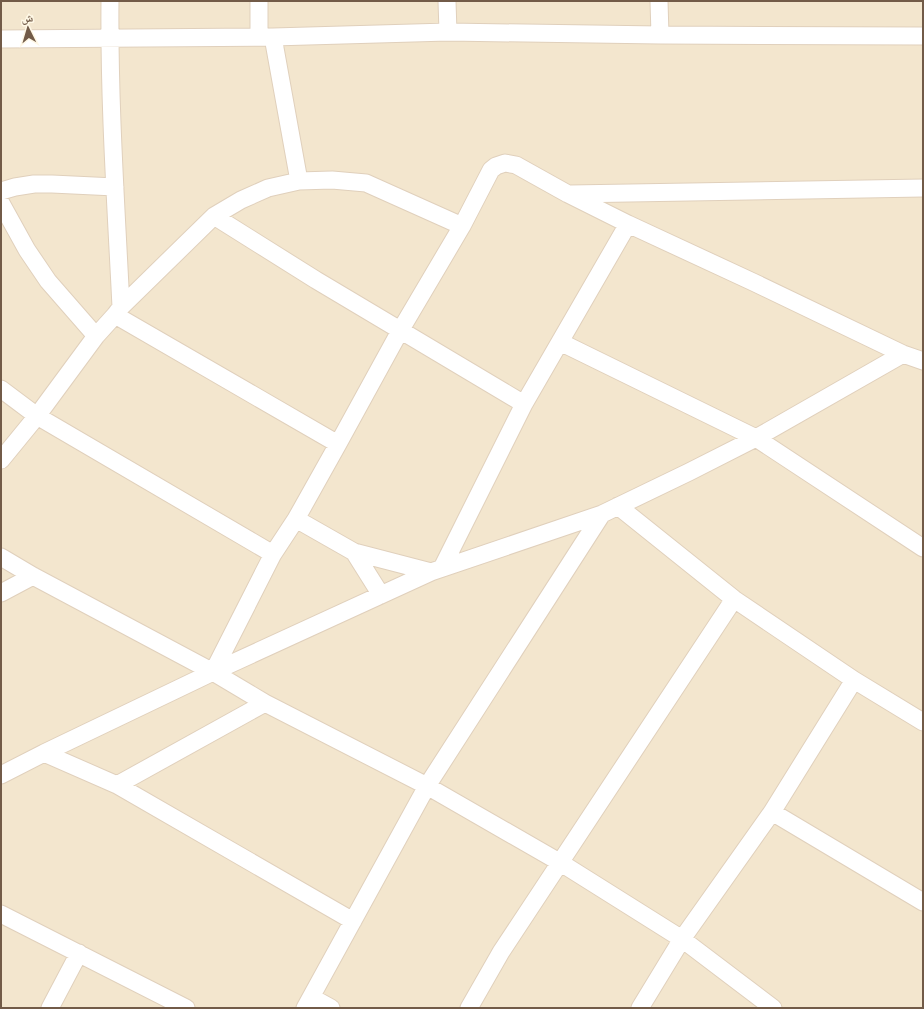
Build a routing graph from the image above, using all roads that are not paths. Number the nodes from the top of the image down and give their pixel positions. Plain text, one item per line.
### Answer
1 (110, 1) edge
2 (259, 1) edge
3 (447, 1) edge
4 (659, 1) edge
5 (448, 32) junction
6 (660, 35) junction
7 (923, 36) edge
8 (266, 37) junction
9 (110, 38) junction
10 (1, 39) edge
11 (299, 181) junction
12 (115, 187) junction
13 (923, 188) edge
14 (1, 191) edge
15 (568, 194) junction
16 (1, 203) edge
17 (214, 216) junction
18 (628, 224) junction
19 (462, 226) junction
20 (118, 311) junction
21 (400, 330) junction
22 (96, 336) junction
23 (560, 342) junction
24 (902, 354) junction
25 (923, 361) edge
26 (1, 389) edge
27 (524, 404) junction
28 (37, 416) junction
29 (756, 438) junction
30 (338, 444) junction
31 (1, 460) edge
32 (618, 506) junction
33 (602, 514) junction
34 (296, 518) junction
35 (923, 548) edge
36 (354, 552) junction
37 (273, 554) junction
38 (1, 557) edge
39 (437, 570) junction
40 (33, 576) junction
41 (1, 593) edge
42 (380, 595) junction
43 (734, 599) junction
44 (213, 672) junction
45 (854, 680) junction
46 (265, 703) junction
47 (923, 722) edge
48 (44, 753) junction
49 (1, 775) edge
50 (117, 784) junction
51 (427, 786) junction
52 (772, 812) junction
53 (561, 863) junction
54 (923, 902) edge
55 (1, 914) edge
56 (353, 921) junction
57 (682, 940) junction
58 (79, 953) junction
59 (308, 1002) edge
60 (50, 1008) edge
61 (186, 1008) edge
62 (331, 1008) edge
63 (469, 1008) edge
64 (640, 1008) edge
65 (773, 1008) edge

1 - 9 street
2 - 8 street
3 - 5 street
4 - 6 street
5 - 6 street
5 - 8 street
6 - 7 street
8 - 9 street
8 - 11 street
9 - 10 street
9 - 12 street
11 - 17 street
11 - 19 street
12 - 14 street
12 - 20 street
13 - 15 street
15 - 18 street
15 - 19 street
16 - 22 street
17 - 20 street
17 - 21 street
18 - 23 street
18 - 24 street
19 - 21 street
20 - 22 street
20 - 30 street
21 - 27 street
21 - 30 street
22 - 28 street
23 - 27 street
23 - 29 street
24 - 25 street
24 - 29 street
26 - 28 street
27 - 39 street
28 - 31 street
28 - 37 street
29 - 32 street
29 - 35 street
30 - 34 street
32 - 33 street
32 - 43 street
33 - 39 street
33 - 51 street
34 - 36 street
34 - 37 street
36 - 39 street
36 - 42 street
37 - 44 street
38 - 40 street
39 - 42 street
40 - 41 street
40 - 44 street
42 - 44 street
43 - 45 street
43 - 53 street
44 - 46 street
44 - 48 street
45 - 47 street
45 - 52 street
46 - 50 street
46 - 51 street
48 - 49 street
48 - 50 street
50 - 56 street
51 - 53 street
51 - 56 street
52 - 54 street
52 - 57 street
53 - 57 street
53 - 63 street
55 - 58 street
56 - 59 street
57 - 64 street
57 - 65 street
58 - 60 street
58 - 61 street
59 - 62 street

